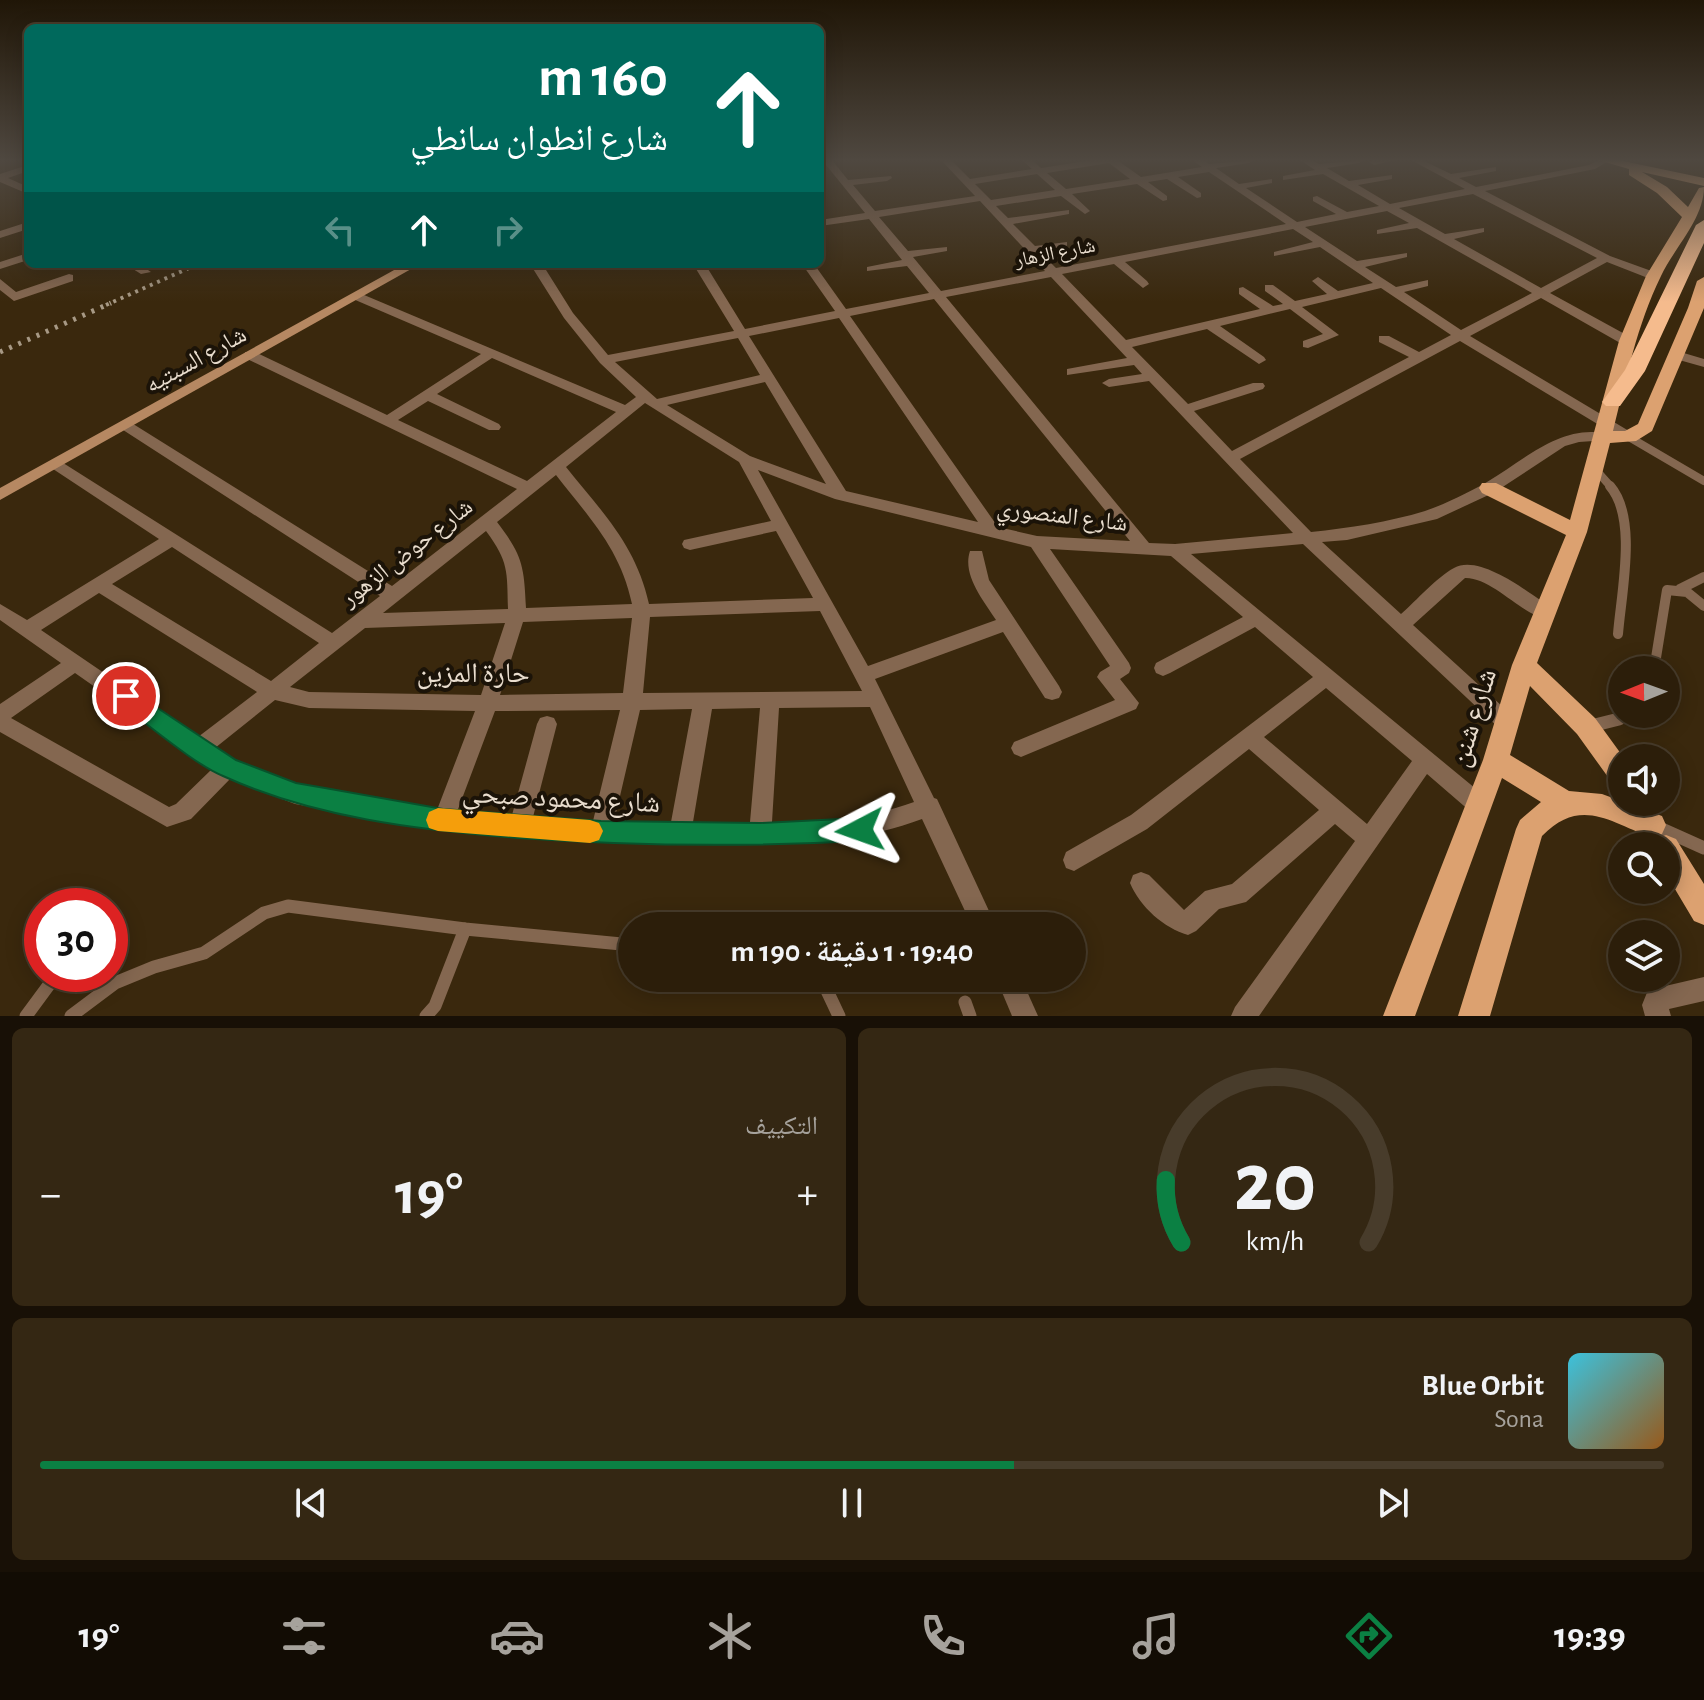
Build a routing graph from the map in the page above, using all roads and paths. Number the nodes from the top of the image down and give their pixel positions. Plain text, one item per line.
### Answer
1 (866, 207) edge
2 (933, 207) edge
3 (990, 207) edge
4 (1081, 207) edge
5 (1269, 207) edge
6 (1332, 207) edge
7 (1386, 207) edge
8 (1388, 207) edge
9 (1509, 207) edge
10 (1085, 211) dead end
11 (1065, 212) dead end
12 (872, 215) junction
13 (1345, 215) junction
14 (1696, 220) edge
15 (824, 222) edge
16 (1004, 222) junction
17 (1419, 224) junction
18 (1295, 225) junction
19 (24, 226) edge
20 (1480, 230) dead end
21 (1381, 232) dead end
22 (0, 235) edge
23 (1442, 238) junction
24 (1322, 243) junction
25 (1063, 244) dead end
26 (943, 249) dead end
27 (1031, 250) junction
28 (1278, 254) dead end
29 (1403, 255) dead end
30 (24, 257) edge
31 (908, 258) junction
32 (1606, 258) junction
33 (1116, 260) junction
34 (1356, 265) junction
35 (0, 266) edge
36 (138, 268) edge
37 (407, 268) edge
38 (538, 268) edge
39 (702, 268) edge
40 (811, 268) edge
41 (871, 269) dead end
42 (145, 272) dead end
43 (1054, 272) junction
44 (1653, 276) junction
45 (69, 278) dead end
46 (1318, 281) dead end
47 (1704, 281) edge
48 (0, 283) edge
49 (1424, 283) dead end
50 (1143, 284) dead end
51 (1389, 287) junction
52 (1269, 288) dead end
53 (1243, 291) dead end
54 (1538, 292) junction
55 (939, 294) junction
56 (1336, 295) junction
57 (357, 296) junction
58 (1293, 305) junction
59 (1270, 310) junction
60 (1700, 310) edge
61 (843, 313) junction
62 (1210, 325) junction
63 (743, 333) junction
64 (1460, 335) junction
65 (1384, 339) dead end
66 (1308, 344) dead end
67 (1122, 345) junction
68 (1634, 348) junction
69 (491, 353) junction
70 (250, 355) junction
71 (1677, 355) junction
72 (1419, 357) junction
73 (605, 360) junction
74 (1137, 360) junction
75 (1259, 360) dead end
76 (1704, 363) edge
77 (1072, 372) dead end
78 (1152, 376) junction
79 (769, 377) junction
80 (1109, 383) dead end
81 (1258, 386) dead end
82 (427, 395) junction
83 (649, 400) junction
84 (1184, 410) junction
85 (626, 411) junction
86 (387, 421) junction
87 (125, 425) junction
88 (494, 427) dead end
89 (1605, 431) junction
90 (1629, 437) junction
91 (1230, 458) junction
92 (745, 459) junction
93 (55, 464) junction
94 (557, 466) junction
95 (1595, 469) junction
96 (1704, 481) edge
97 (529, 488) junction
98 (1489, 488) junction
99 (0, 495) edge
100 (841, 495) junction
101 (487, 521) junction
102 (783, 524) junction
103 (1577, 532) junction
104 (994, 533) junction
105 (172, 539) junction
106 (1309, 540) junction
107 (1037, 542) junction
108 (690, 544) dead end
109 (1145, 549) junction
110 (1175, 550) junction
111 (976, 555) dead end
112 (1704, 577) edge
113 (100, 585) junction
114 (1680, 589) junction
115 (393, 595) junction
116 (827, 604) junction
117 (1704, 606) edge
118 (0, 611) edge
119 (642, 611) junction
120 (1545, 612) junction
121 (517, 613) junction
122 (1256, 618) junction
123 (361, 621) junction
124 (1007, 623) junction
125 (1401, 625) junction
126 (27, 629) junction
127 (1618, 634) dead end
128 (333, 643) junction
129 (1656, 656) edge
130 (76, 662) junction
131 (1524, 665) junction
132 (1163, 668) dead end
133 (864, 675) junction
134 (1327, 677) junction
135 (272, 691) junction
136 (1052, 692) dead end
137 (876, 699) junction
138 (632, 702) junction
139 (703, 702) junction
140 (770, 702) junction
141 (488, 703) junction
142 (0, 715) edge
143 (0, 722) edge
144 (1507, 723) junction
145 (1608, 723) edge
146 (547, 724) dead end
147 (1586, 726) junction
148 (1249, 737) junction
149 (201, 747) junction
150 (1021, 748) dead end
151 (1608, 757) edge
152 (1425, 760) junction
153 (1496, 760) junction
154 (227, 768) junction
155 (1562, 801) junction
156 (1479, 805) junction
157 (929, 806) junction
158 (1335, 810) junction
159 (443, 821) junction
160 (520, 826) junction
161 (1655, 830) edge
162 (601, 832) junction
163 (680, 833) junction
164 (760, 835) junction
165 (1369, 839) junction
166 (1704, 848) edge
167 (1074, 860) dead end
168 (1141, 883) dead end
169 (1704, 911) edge
170 (978, 912) edge
171 (465, 929) junction
172 (618, 944) edge
173 (1704, 989) edge
174 (44, 992) edge
175 (828, 992) edge
176 (1014, 992) edge
177 (26, 1016) edge
178 (71, 1016) edge
179 (426, 1016) edge
180 (839, 1016) edge
181 (1025, 1016) edge
182 (1244, 1016) edge
183 (1399, 1016) edge
184 (1474, 1016) edge
185 (1658, 1016) edge

1 - 12 street
2 - 12 street
3 - 16 street
4 - 10 street
5 - 18 street
6 - 13 street
7 - 13 street, شارع الزهار
8 - 17 street
9 - 32 street
11 - 16 street
12 - 15 street
12 - 31 street
13 - 18 street, شارع الزهار
14 - 44 main road, شارع شنن
14 - 68 highway
16 - 27 street
17 - 21 street
17 - 23 street
18 - 24 street
18 - 33 street, شارع الزهار
19 - 22 street
20 - 23 street
23 - 54 street
24 - 28 street
24 - 34 street
25 - 27 street
26 - 31 street
27 - 43 street
29 - 34 street
30 - 35 street
31 - 41 street
31 - 55 street
32 - 44 street
32 - 54 street
33 - 43 street, شارع الزهار
33 - 50 street
34 - 51 street
36 - 42 street
37 - 57 street, شارع السبتيه
38 - 73 street, شارع المنصوري
39 - 63 street
40 - 61 street
43 - 55 street, شارع الزهار
43 - 67 street
44 - 68 main road, شارع شنن
45 - 48 street
46 - 56 street
47 - 60 main road
49 - 51 street
51 - 56 street
51 - 64 street
52 - 58 street
53 - 59 street
54 - 64 street
54 - 68 street
55 - 61 street, شارع الزهار
55 - 109 street
56 - 58 street
57 - 69 street
57 - 70 street, شارع السبتيه
58 - 59 street
58 - 66 street
59 - 62 street
60 - 71 main road
61 - 63 street, شارع الزهار
61 - 104 street
62 - 67 street
62 - 75 street
63 - 73 street, شارع الزهار
63 - 79 street
64 - 72 street
64 - 89 street
65 - 72 street
67 - 74 street
68 - 89 main road, شارع شنن
69 - 82 street
69 - 85 street
70 - 86 street
70 - 87 street, شارع السبتيه
71 - 76 street
71 - 90 main road
72 - 91 street
73 - 83 street, شارع المنصوري
74 - 77 street
74 - 78 street
78 - 80 street
78 - 84 street
79 - 83 street
79 - 100 street
81 - 84 street
82 - 86 street
82 - 88 street
83 - 85 street, شارع حوض الزهور
83 - 92 street, شارع المنصوري
84 - 91 street
85 - 94 street, شارع حوض الزهور
86 - 97 street
87 - 93 street, شارع السبتيه
87 - 115 street
89 - 90 main road
89 - 95 main road, شارع شنن
89 - 98 street, شارع المنصوري
90 - 96 lane
91 - 106 street
92 - 100 street, شارع المنصوري
92 - 102 street
93 - 99 street, شارع السبتيه
93 - 105 street
94 - 97 street, شارع حوض الزهور
94 - 119 street
95 - 103 main road, شارع شنن
95 - 127 lane
97 - 101 street, شارع حوض الزهور
98 - 103 main road
98 - 106 street, شارع المنصوري
100 - 104 street, شارع المنصوري
101 - 115 street, شارع حوض الزهور
101 - 121 street
102 - 108 street
102 - 116 street
103 - 120 main road, شارع شنن
104 - 107 street, شارع المنصوري
105 - 113 street
105 - 128 street
106 - 110 street, شارع المنصوري
106 - 125 street
107 - 109 street, شارع المنصوري
107 - 150 street
109 - 110 street, شارع المنصوري
110 - 122 street
111 - 124 street
112 - 114 lane
113 - 126 street
113 - 135 street, حارة المزين
114 - 117 lane
114 - 129 lane
115 - 123 street, شارع حوض الزهور
116 - 119 street
116 - 133 street
118 - 126 street, شارع محمود صبحي
119 - 121 street
119 - 138 street
120 - 125 street
120 - 131 main road, شارع شنن
121 - 123 street
121 - 141 street
122 - 132 street
122 - 134 street
123 - 128 street, شارع حوض الزهور
124 - 133 street
124 - 136 street
125 - 144 street
126 - 130 street, شارع محمود صبحي
128 - 135 street, شارع حوض الزهور
130 - 142 street
130 - 149 street, شارع محمود صبحي
131 - 144 main road, شارع شنن
131 - 147 main road
133 - 137 street
134 - 148 street
134 - 152 street
135 - 141 street, حارة المزين
135 - 149 street, شارع حوض الزهور
137 - 140 street, حارة المزين
137 - 157 street
138 - 139 street, حارة المزين
138 - 141 street, حارة المزين
138 - 162 street
139 - 140 street, حارة المزين
139 - 163 street
140 - 164 street
141 - 159 street
143 - 154 street
144 - 153 main road, شارع شنن
145 - 147 lane
146 - 160 street
147 - 151 main road
148 - 158 street
148 - 167 street
149 - 154 street, شارع محمود صبحي
152 - 156 street
152 - 165 street
153 - 155 main road
153 - 156 main road, شارع شنن
154 - 159 street, شارع محمود صبحي
155 - 161 main road
155 - 184 main road
156 - 183 main road, شارع شنن
157 - 164 street, شارع محمود صبحي
157 - 170 street
158 - 165 street
158 - 168 street
159 - 160 street, شارع محمود صبحي
160 - 162 street, شارع محمود صبحي
161 - 166 lane
161 - 169 main road
162 - 163 street, شارع محمود صبحي
163 - 164 street, شارع محمود صبحي
165 - 182 street
171 - 172 lane
171 - 178 lane
171 - 179 lane
173 - 185 street
174 - 177 lane
175 - 180 lane
176 - 181 street

